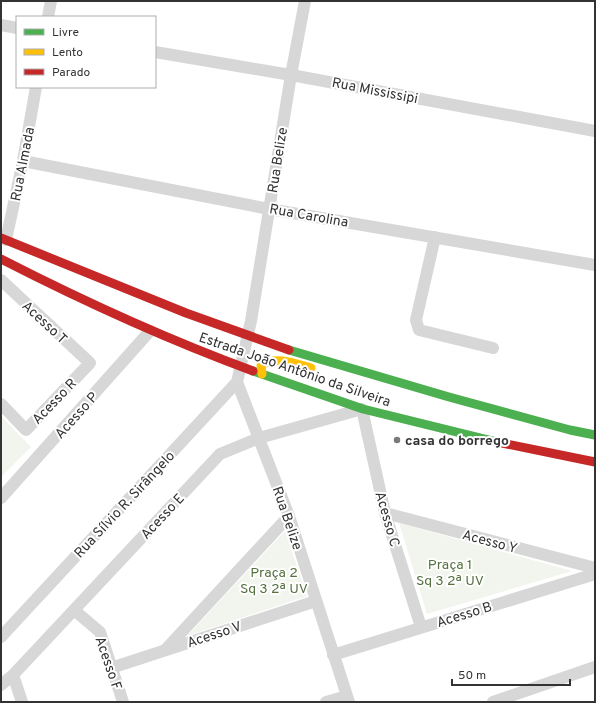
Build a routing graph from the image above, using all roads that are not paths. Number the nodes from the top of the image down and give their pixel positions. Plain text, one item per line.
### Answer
1 (51, 1) edge
2 (305, 1) edge
3 (48, 16) edge
4 (1, 26) edge
5 (16, 28) edge
6 (156, 52) edge
7 (291, 75) junction
8 (36, 88) edge
9 (595, 131) edge
10 (23, 161) junction
11 (269, 209) junction
12 (435, 238) junction
13 (3, 239) edge
14 (1, 259) edge
15 (595, 265) edge
16 (1, 280) edge
17 (150, 332) junction
18 (248, 336) junction
19 (493, 348) dead end
20 (90, 363) joint
21 (240, 367) junction
22 (317, 370) dead end
23 (332, 372) dead end
24 (262, 374) junction
25 (363, 374) junction
26 (237, 382) junction
27 (1, 404) edge
28 (362, 409) junction
29 (595, 434) edge
30 (259, 438) junction
31 (595, 462) edge
32 (1, 498) edge
33 (385, 513) junction
34 (289, 516) junction
35 (595, 568) edge
36 (595, 574) edge
37 (316, 601) junction
38 (74, 610) junction
39 (422, 627) junction
40 (1, 637) edge
41 (165, 650) junction
42 (333, 654) junction
43 (595, 667) edge
44 (111, 668) junction
45 (13, 675) junction
46 (1, 685) edge
47 (348, 699) edge
48 (22, 702) edge
49 (123, 702) edge
50 (326, 702) edge
51 (492, 702) edge

1 - 3 street
2 - 7 street, Rua Belize
4 - 5 street
6 - 7 street, Rua Mississipi
7 - 9 street, Rua Mississipi
7 - 11 street, Rua Belize
8 - 10 street, Rua Almada
10 - 11 street, Rua Carolina
10 - 13 street, Rua Almada
11 - 12 street, Rua Carolina
11 - 18 street, Rua Belize
12 - 15 street, Rua Carolina
12 - 19 street
13 - 18 main road, Estrada João Antônio da Silveira
14 - 17 main road, Estrada João Antônio da Silveira
16 - 20 street, Acesso T
17 - 21 main road, Estrada João Antônio da Silveira
17 - 32 street, Acesso P
18 - 21 street, Rua Belize
18 - 25 main road, Estrada João Antônio da Silveira
20 - 27 street, Acesso R
21 - 24 main road, Estrada João Antônio da Silveira
21 - 26 street
22 - 24 main road
23 - 25 main road
24 - 28 main road, Estrada João Antônio da Silveira
25 - 29 main road, Estrada João Antônio da Silveira
26 - 30 street, Rua Belize
26 - 40 street, Rua Sílvio R. Sirângelo
28 - 30 street, Acesso E
28 - 31 main road, Estrada João Antônio da Silveira
28 - 33 street, Acesso C
30 - 34 street, Rua Belize
30 - 38 street, Acesso E
33 - 35 street, Acesso Y
33 - 39 street, Acesso C
34 - 37 street, Rua Belize
34 - 41 street
36 - 39 street, Acesso B
37 - 41 street, Acesso V
37 - 42 street, Rua Belize
38 - 44 street, Acesso F
38 - 45 street, Acesso E
39 - 42 street, Acesso B
41 - 44 street, Acesso V
42 - 47 street, Rua Belize
43 - 51 street
44 - 49 street, Acesso F
45 - 46 street, Acesso E
45 - 48 street
47 - 50 street

